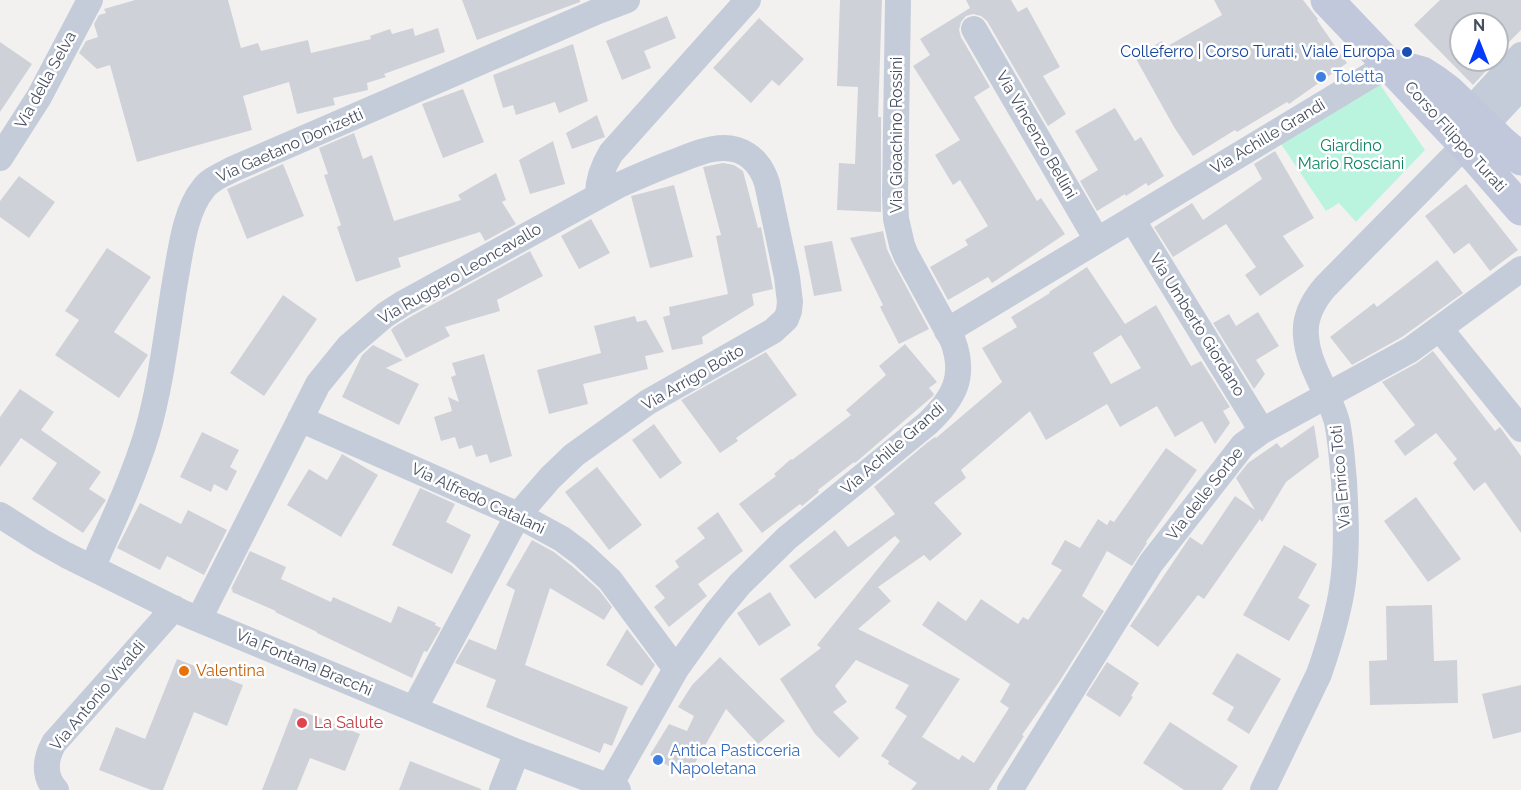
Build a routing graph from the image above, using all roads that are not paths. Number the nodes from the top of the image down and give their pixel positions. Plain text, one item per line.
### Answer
1 (90, 0) edge
2 (627, 0) edge
3 (748, 0) edge
4 (898, 0) edge
5 (1328, 0) edge
6 (603, 5) edge
7 (974, 29) dead end
8 (1521, 55) edge
9 (1388, 65) junction
10 (1521, 87) edge
11 (1473, 128) junction
12 (0, 158) edge
13 (1521, 159) edge
14 (598, 195) junction
15 (1521, 209) edge
16 (1132, 219) junction
17 (1097, 240) junction
18 (1521, 269) edge
19 (1440, 329) junction
20 (947, 331) junction
21 (1327, 396) junction
22 (300, 419) junction
23 (1521, 429) edge
24 (1262, 431) junction
25 (0, 514) edge
26 (518, 515) junction
27 (92, 568) junction
28 (174, 608) junction
29 (199, 619) junction
30 (676, 669) junction
31 (414, 709) junction
32 (517, 752) junction
33 (613, 788) edge
34 (56, 790) edge
35 (502, 790) edge
36 (1011, 790) edge
37 (1263, 790) edge

1 - 12 street, Via della Selva
2 - 6 street
3 - 14 street
4 - 20 street, Via Gioachino Rossini
5 - 9 main road
6 - 27 street, Via Gaetano Donizetti
7 - 17 street, Via Vincenzo Bellini
8 - 11 street
9 - 11 main road, Corso Filippo Turati
9 - 16 street, Via Achille Grandi
10 - 11 street
11 - 13 main road, Corso Filippo Turati
11 - 15 main road, Corso Filippo Turati
11 - 21 street, Via Enrico Toti
14 - 22 street, Via Ruggero Leoncavallo
14 - 26 street, Via Arrigo Boito
16 - 17 street, Via Achille Grandi
16 - 24 street, Via Umberto Giordano
17 - 20 street, Via Achille Grandi
18 - 19 street, Via delle Sorbe
19 - 21 street, Via delle Sorbe
19 - 23 street
20 - 30 street, Via Achille Grandi
21 - 24 street, Via delle Sorbe
21 - 37 street, Via Enrico Toti
22 - 26 street, Via Alfredo Catalani
22 - 29 street, Via Ruggero Leoncavallo
24 - 36 street, Via delle Sorbe
25 - 27 street, Via Fontana Bracchi
26 - 30 street, Via Alfredo Catalani
26 - 31 street, Via Arrigo Boito
27 - 28 street, Via Fontana Bracchi
28 - 29 street, Via Fontana Bracchi
28 - 34 street, Via Antonio Vivaldi
29 - 31 street, Via Fontana Bracchi
30 - 33 street, Via Achille Grandi
31 - 32 street, Via Fontana Bracchi
32 - 33 street, Via Fontana Bracchi
32 - 35 street

